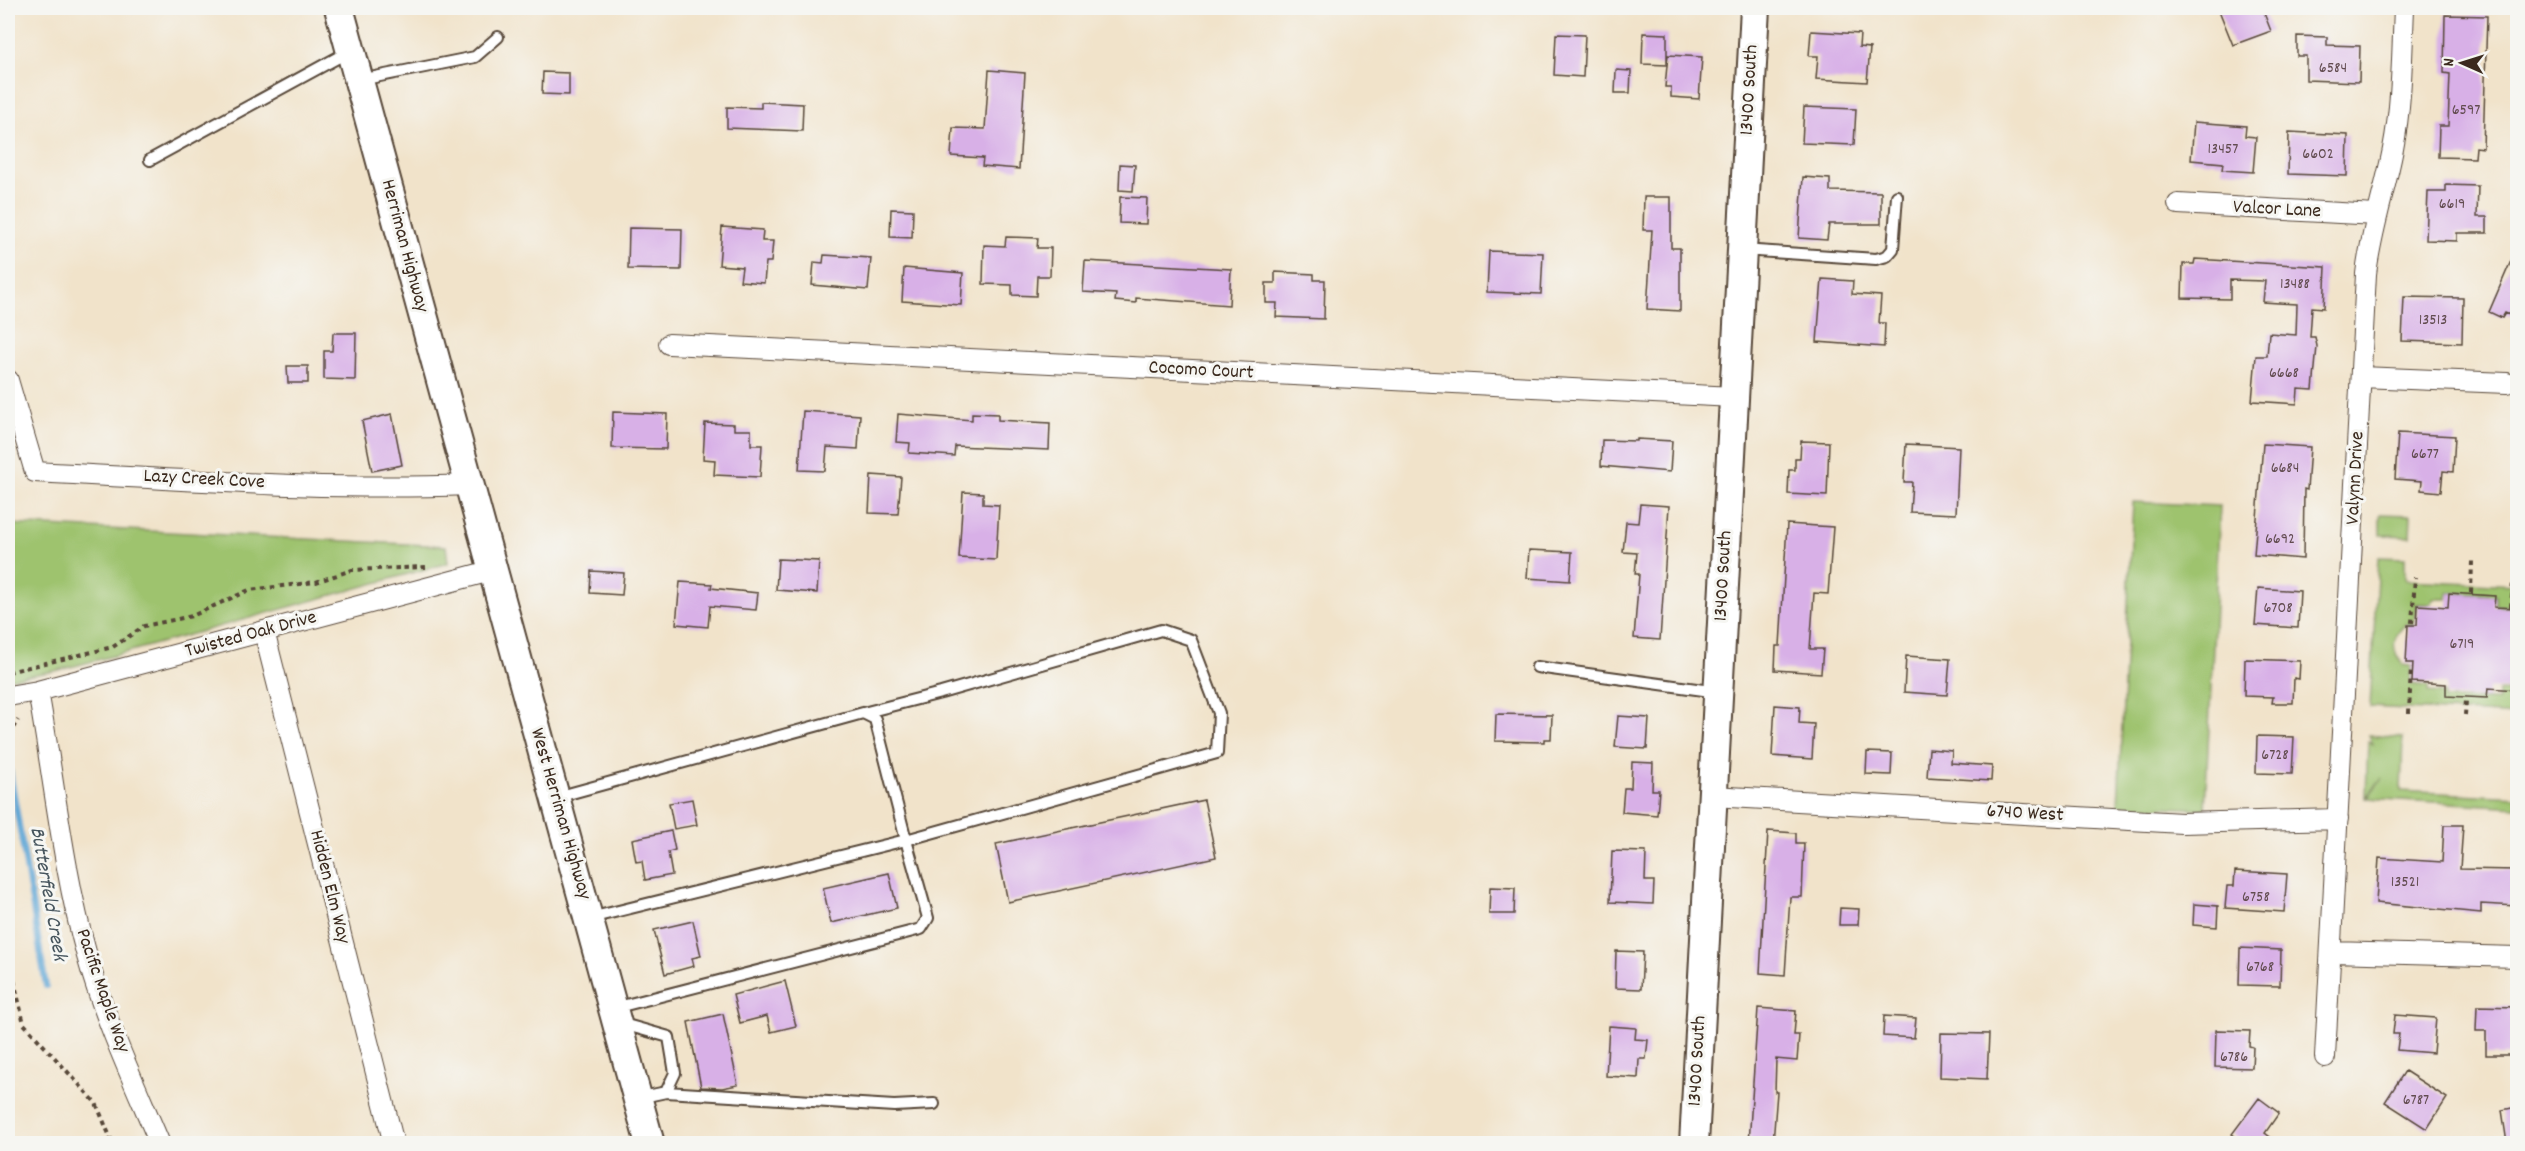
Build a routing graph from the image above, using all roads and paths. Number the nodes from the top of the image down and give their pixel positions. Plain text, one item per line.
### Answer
1 (339, 8) edge
2 (1755, 8) edge
3 (2404, 8) edge
4 (498, 37) dead end
5 (351, 51) junction
6 (359, 80) junction
7 (150, 160) dead end
8 (1896, 196) dead end
9 (2178, 204) dead end
10 (2376, 215) junction
11 (1742, 250) junction
12 (669, 344) dead end
13 (2361, 376) junction
14 (8, 380) edge
15 (2507, 383) dead end
16 (1734, 396) junction
17 (468, 485) junction
18 (2472, 561) dead end
19 (431, 567) dead end
20 (494, 570) junction
21 (2415, 577) dead end
22 (2513, 582) dead end
23 (2471, 593) dead end
24 (2511, 607) dead end
25 (2412, 623) dead end
26 (264, 631) junction
27 (1537, 667) dead end
28 (2411, 668) dead end
29 (8, 672) edge
30 (38, 691) junction
31 (1718, 692) junction
32 (8, 696) edge
33 (2466, 700) dead end
34 (862, 712) junction
35 (2409, 713) dead end
36 (2465, 715) dead end
37 (18, 720) dead end
38 (8, 736) edge
39 (1712, 796) junction
40 (554, 798) junction
41 (2338, 819) junction
42 (906, 840) junction
43 (589, 918) junction
44 (2331, 952) junction
45 (8, 954) edge
46 (2517, 957) edge
47 (616, 1018) junction
48 (2325, 1057) dead end
49 (666, 1092) junction
50 (638, 1098) junction
51 (934, 1104) dead end
52 (113, 1143) edge
53 (160, 1143) edge
54 (394, 1143) edge
55 (650, 1143) edge
56 (1694, 1143) edge

1 - 5 main road, Herriman Highway
2 - 11 main road, 13400 South
3 - 10 street, Valynn Drive
4 - 6 lane
5 - 6 main road, Herriman Highway
5 - 7 lane
6 - 17 main road, Herriman Highway
8 - 11 lane
9 - 10 street, Valcor Lane
10 - 13 street, Valynn Drive
11 - 16 main road, 13400 South
12 - 16 street, Cocomo Court
13 - 15 street
13 - 41 street, Valynn Drive
14 - 17 street, Lazy Creek Cove
16 - 31 main road, 13400 South
17 - 20 main road, West Herriman Highway
18 - 23 path
19 - 29 path
20 - 26 street, Twisted Oak Drive
20 - 40 main road, West Herriman Highway
21 - 25 path
22 - 24 path
26 - 30 street, Twisted Oak Drive
26 - 54 street, Hidden Elm Way
27 - 31 lane
28 - 35 path
30 - 32 street, Twisted Oak Drive
30 - 53 street, Pacific Maple Way
31 - 39 main road, 13400 South
33 - 36 path
34 - 40 lane
34 - 42 lane
34 - 42 lane
37 - 38 path
39 - 41 street, 6740 West
39 - 56 main road, 13400 South
40 - 43 main road, West Herriman Highway
41 - 44 street, Valynn Drive
42 - 43 lane
42 - 47 lane
43 - 47 main road, West Herriman Highway
44 - 46 street
44 - 48 street, Valynn Drive
45 - 52 path
47 - 49 lane
47 - 50 main road, West Herriman Highway
49 - 50 lane
49 - 51 lane
50 - 55 main road, West Herriman Highway

